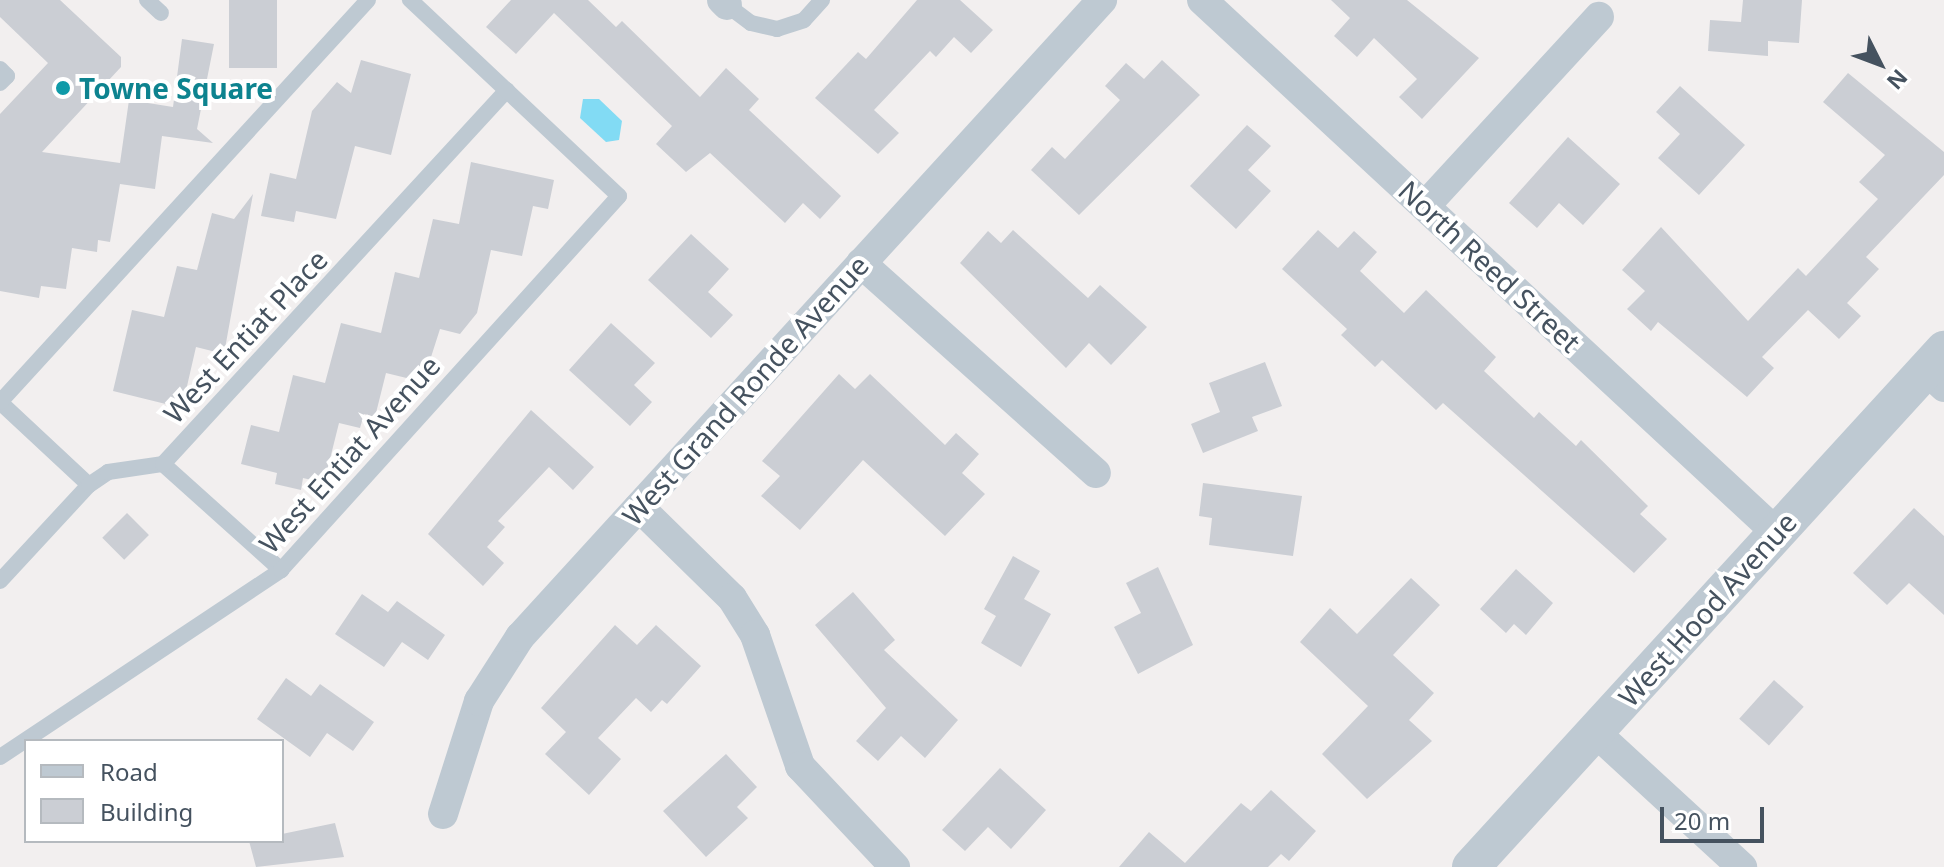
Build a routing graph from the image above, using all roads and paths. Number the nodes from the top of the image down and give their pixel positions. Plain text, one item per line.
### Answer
1 (147, 0) edge
2 (368, 0) edge
3 (410, 0) edge
4 (822, 0) edge
5 (1102, 0) edge
6 (1202, 0) edge
7 (725, 2) edge
8 (161, 13) dead end
9 (1599, 17) dead end
10 (0, 69) edge
11 (0, 83) edge
12 (507, 90) junction
13 (1425, 206) junction
14 (861, 263) junction
15 (1938, 369) edge
16 (0, 402) edge
17 (163, 464) junction
18 (1096, 473) dead end
19 (89, 485) junction
20 (639, 507) junction
21 (1777, 533) junction
22 (281, 570) junction
23 (0, 581) edge
24 (1595, 732) junction
25 (27, 739) edge
26 (24, 741) edge
27 (0, 757) edge
28 (443, 814) dead end
29 (895, 867) edge
30 (1471, 867) edge
31 (1742, 867) edge

1 - 8 lane
2 - 16 lane
3 - 12 lane
4 - 7 lane
5 - 14 street, West Grand Ronde Avenue
6 - 13 street, North Reed Street
9 - 13 street
10 - 11 lane
12 - 17 lane, West Entiat Place
12 - 22 lane, West Entiat Avenue
13 - 21 street, North Reed Street
14 - 18 street
14 - 20 street, West Grand Ronde Avenue
15 - 21 street, West Hood Avenue
16 - 19 lane
17 - 19 lane, West Entiat Place
17 - 22 lane
19 - 23 lane, West Entiat Place
20 - 28 street, West Grand Ronde Avenue
20 - 29 street
21 - 24 street, West Hood Avenue
22 - 25 lane, West Entiat Avenue
24 - 30 street, West Hood Avenue
24 - 31 street
26 - 27 lane, West Entiat Avenue

